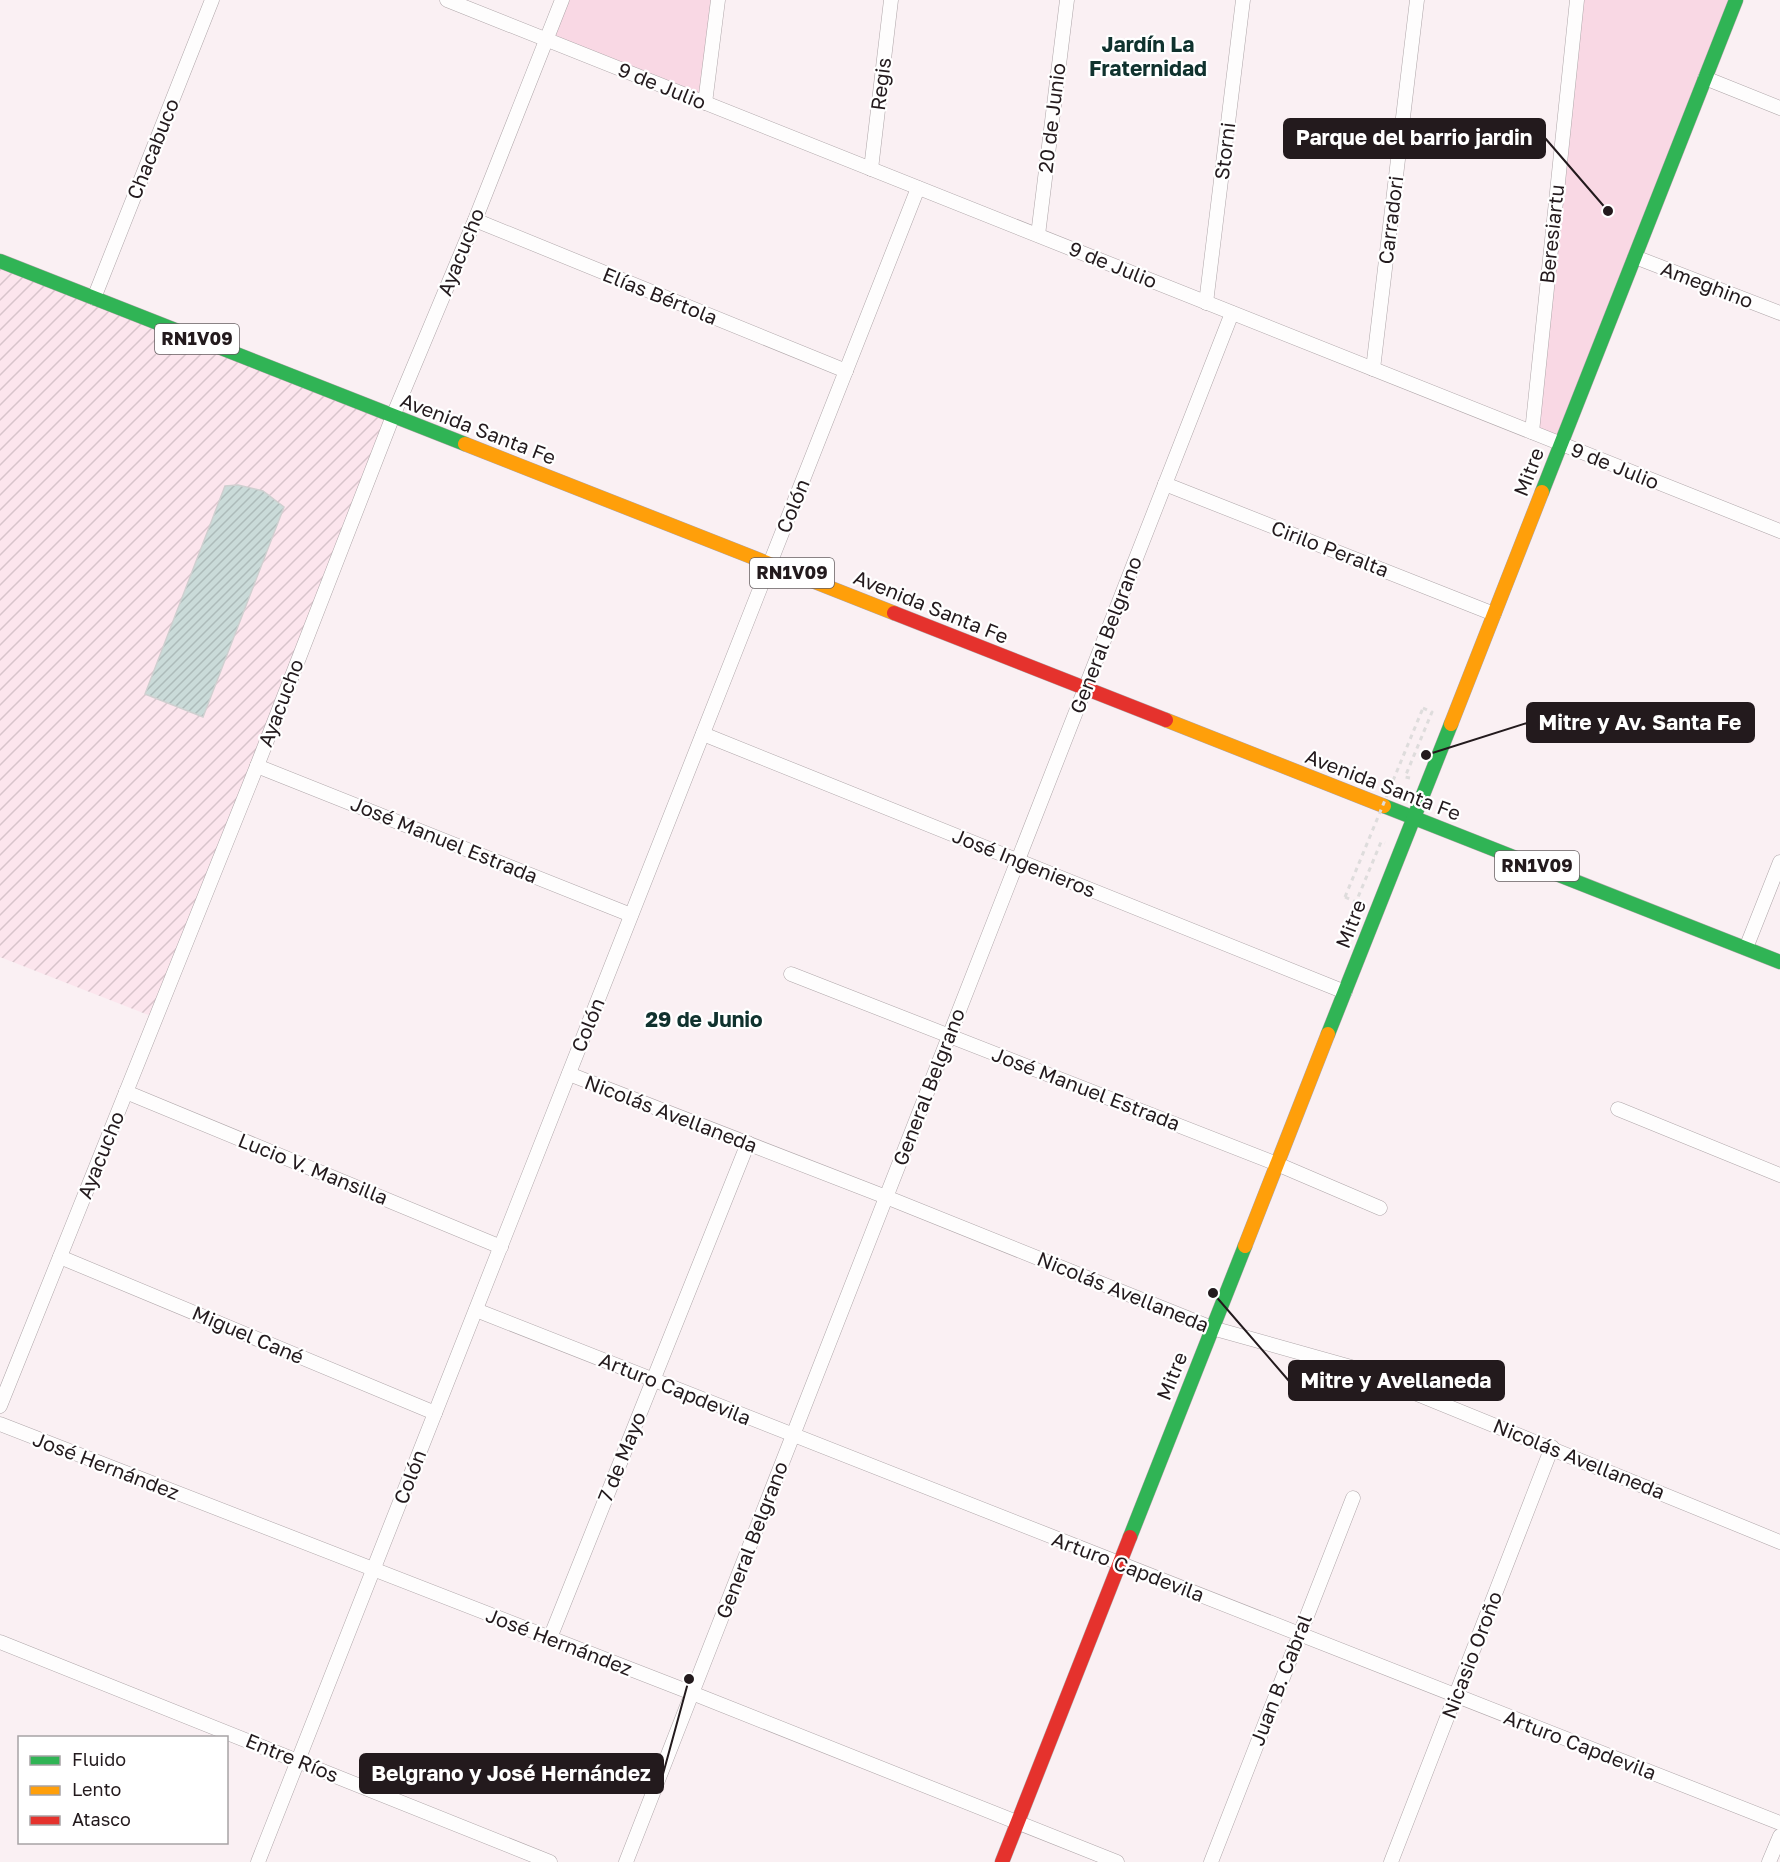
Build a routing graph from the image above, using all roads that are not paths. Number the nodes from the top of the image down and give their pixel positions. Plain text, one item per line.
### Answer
1 (212, 0) edge
2 (447, 0) edge
3 (562, 0) edge
4 (718, 0) edge
5 (891, 0) edge
6 (1067, 0) edge
7 (1243, 0) edge
8 (1417, 0) edge
9 (1577, 0) edge
10 (1735, 0) edge
11 (546, 40) junction
12 (1705, 78) junction
13 (705, 103) junction
14 (1780, 108) edge
15 (871, 169) junction
16 (918, 188) junction
17 (475, 220) junction
18 (1038, 235) junction
19 (1635, 256) junction
20 (0, 261) edge
21 (94, 298) junction
22 (1206, 303) junction
23 (1232, 313) junction
24 (1780, 313) edge
25 (1373, 369) junction
26 (846, 371) junction
27 (393, 416) junction
28 (1532, 432) junction
29 (1561, 444) junction
30 (1165, 484) junction
31 (1780, 531) edge
32 (770, 564) junction
33 (1494, 614) junction
34 (1085, 688) junction
35 (703, 734) junction
36 (257, 766) junction
37 (1414, 818) junction
38 (1018, 861) junction
39 (1780, 862) edge
40 (631, 915) junction
41 (1746, 948) junction
42 (1780, 962) edge
43 (791, 974) dead end
44 (1345, 992) junction
45 (949, 1036) junction
46 (568, 1074) junction
47 (126, 1092) junction
48 (1618, 1109) dead end
49 (748, 1143) junction
50 (1277, 1164) junction
51 (1780, 1175) edge
52 (886, 1197) junction
53 (1380, 1208) dead end
54 (501, 1247) junction
55 (60, 1257) junction
56 (476, 1310) junction
57 (1212, 1328) junction
58 (653, 1381) junction
59 (0, 1406) edge
60 (435, 1413) junction
61 (0, 1425) edge
62 (793, 1436) junction
63 (1552, 1447) junction
64 (1353, 1498) dead end
65 (1780, 1542) edge
66 (1119, 1564) junction
67 (374, 1569) junction
68 (1299, 1634) junction
69 (550, 1638) junction
70 (0, 1642) edge
71 (692, 1693) junction
72 (1455, 1696) junction
73 (298, 1761) junction
74 (1017, 1822) junction
75 (1780, 1823) edge
76 (1780, 1836) edge
77 (258, 1862) edge
78 (550, 1862) edge
79 (626, 1862) edge
80 (1002, 1862) edge
81 (1117, 1862) edge
82 (1211, 1862) edge
83 (1391, 1862) edge
84 (1769, 1862) edge

1 - 21 street, Chacabuco
2 - 11 street, 9 de Julio
3 - 11 street, Ayacucho
4 - 13 street
5 - 15 street, Regis
6 - 18 street, 20 de Junio
7 - 22 street, Storni
8 - 25 street, Carradori
9 - 28 street, Beresiartu
10 - 12 street, Mitre
11 - 13 street, 9 de Julio
11 - 17 street, Ayacucho
12 - 14 street
12 - 19 street, Mitre
13 - 15 street, 9 de Julio
15 - 16 street, 9 de Julio
16 - 18 street, 9 de Julio
16 - 26 street, Colón
17 - 26 street, Elías Bértola
17 - 27 street, Ayacucho
18 - 22 street, 9 de Julio
19 - 24 street, Ameghino
19 - 29 street, Mitre
20 - 21 street, Avenida Santa Fe / RN1V09
21 - 27 street, Avenida Santa Fe / RN1V09
22 - 23 street, 9 de Julio
23 - 25 street, 9 de Julio
23 - 30 street, General Belgrano
25 - 28 street, 9 de Julio
26 - 32 street, Colón
27 - 32 street, Avenida Santa Fe / RN1V09
27 - 36 street, Ayacucho
28 - 29 street, 9 de Julio
29 - 31 street, 9 de Julio
29 - 33 street, Mitre
30 - 33 street, Cirilo Peralta
30 - 34 street, General Belgrano
32 - 34 street, Avenida Santa Fe / RN1V09
32 - 35 street, Colón
33 - 37 street, Mitre
34 - 37 street, Avenida Santa Fe / RN1V09
34 - 38 street, General Belgrano
35 - 38 street, José Ingenieros
35 - 40 street, Colón
36 - 40 street, José Manuel Estrada
36 - 47 street, Ayacucho
37 - 41 street, Avenida Santa Fe / RN1V09
37 - 44 street, Mitre
38 - 44 street, José Ingenieros
38 - 45 street, General Belgrano
39 - 41 street
40 - 46 street, Colón
41 - 42 street, Avenida Santa Fe / RN1V09
43 - 45 street, José Manuel Estrada
44 - 50 street, Mitre
45 - 50 street, José Manuel Estrada
45 - 52 street, General Belgrano
46 - 49 street, Nicolás Avellaneda
46 - 54 street, Colón
47 - 54 street, Lucio V. Mansilla
47 - 55 street, Ayacucho
48 - 51 street
49 - 52 street, Nicolás Avellaneda
49 - 58 street, 7 de Mayo
50 - 53 street, José Manuel Estrada
50 - 57 street, Mitre
52 - 57 street, Nicolás Avellaneda
52 - 62 street, General Belgrano
54 - 56 street, Colón
55 - 59 street, Ayacucho
55 - 60 street, Miguel Cané
56 - 58 street, Arturo Capdevila
56 - 60 street, Colón
57 - 63 street, Nicolás Avellaneda
57 - 66 street, Mitre
58 - 62 street, Arturo Capdevila
58 - 69 street, 7 de Mayo
60 - 67 street, Colón
61 - 67 street, José Hernández
62 - 66 street, Arturo Capdevila
62 - 71 street, General Belgrano
63 - 65 street, Nicolás Avellaneda
63 - 72 street, Nicasio Oroño
64 - 68 street, Juan B. Cabral
66 - 68 street, Arturo Capdevila
66 - 74 street, Mitre
67 - 69 street, José Hernández
67 - 73 street, Colón
68 - 72 street, Arturo Capdevila
68 - 82 street, Juan B. Cabral
69 - 71 street, José Hernández
70 - 73 street, Entre Ríos
71 - 74 street, José Hernández
71 - 79 street, General Belgrano
72 - 75 street, Arturo Capdevila
72 - 83 street, Nicasio Oroño
73 - 77 street, Colón
73 - 78 street, Entre Ríos
74 - 80 street, Mitre
74 - 81 street, José Hernández
76 - 84 street

